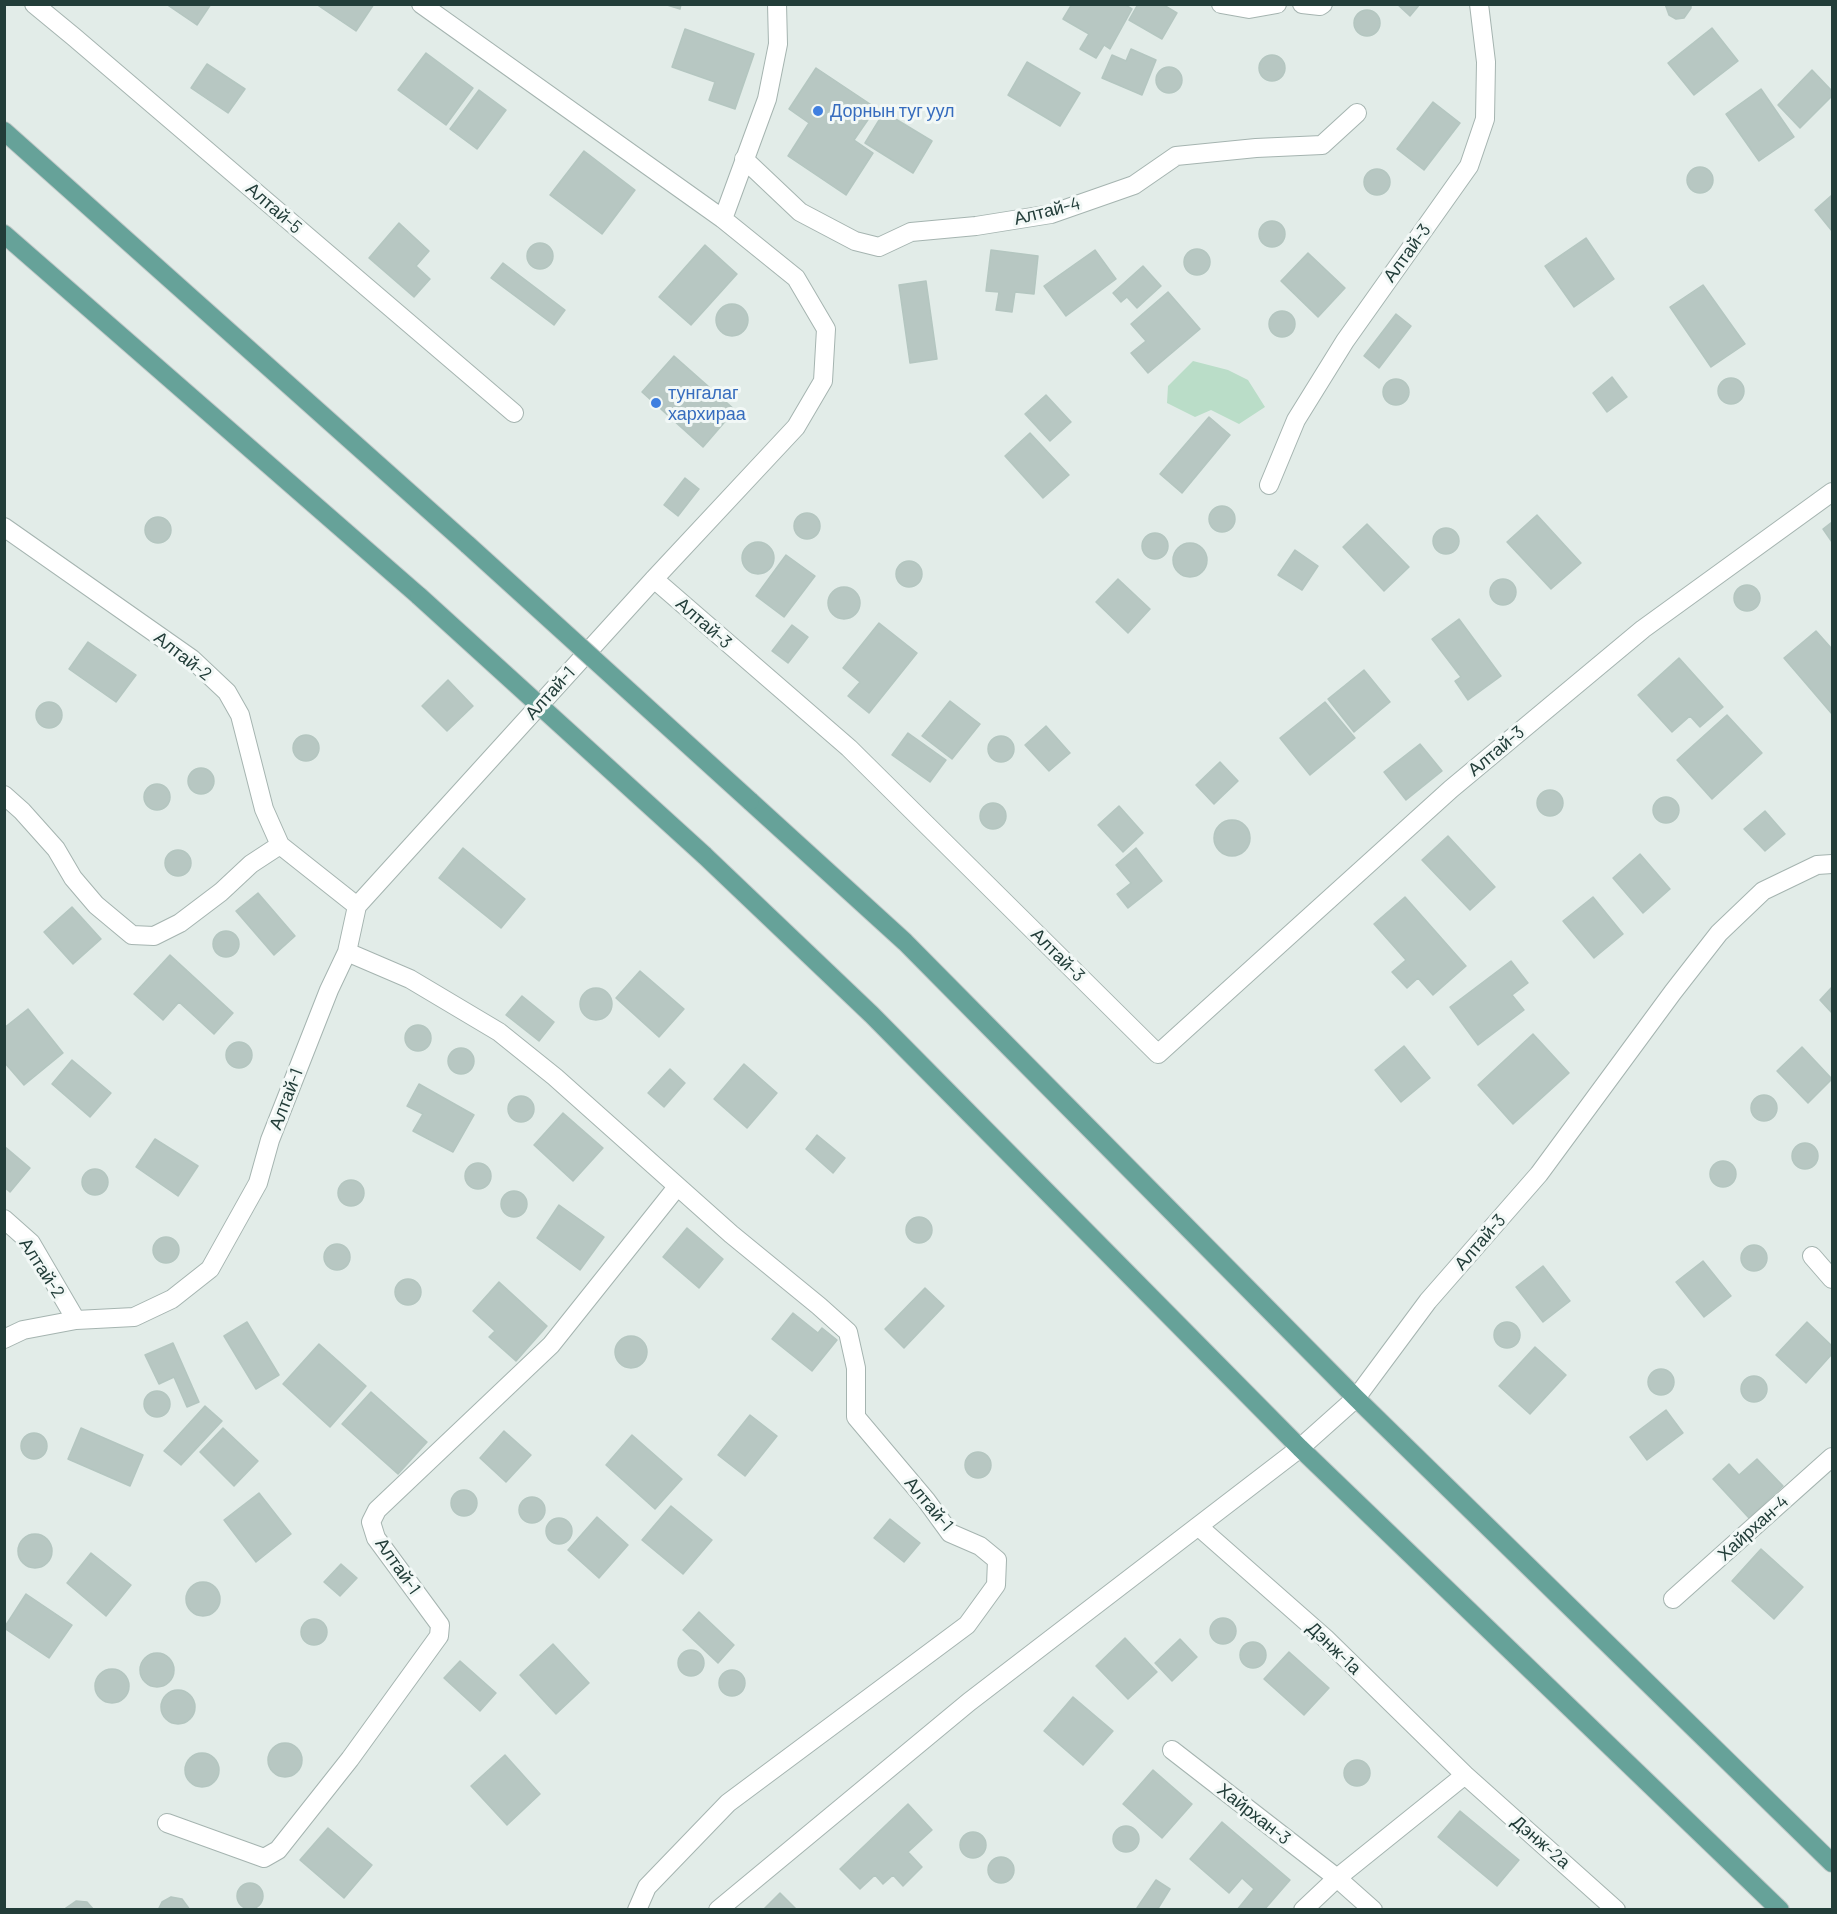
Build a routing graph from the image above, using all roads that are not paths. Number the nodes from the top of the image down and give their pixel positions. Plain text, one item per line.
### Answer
1 (34, 4) edge
2 (421, 4) edge
3 (777, 4) edge
4 (1221, 4) edge
5 (1277, 4) edge
6 (1302, 4) edge
7 (1323, 4) edge
8 (1479, 4) edge
9 (1357, 113) dead end
10 (4, 131) edge
11 (744, 159) junction
12 (723, 219) junction
13 (4, 234) edge
14 (514, 413) dead end
15 (1269, 485) dead end
16 (1833, 492) edge
17 (4, 527) edge
18 (654, 579) junction
19 (4, 795) edge
20 (280, 845) junction
21 (1833, 864) edge
22 (357, 906) junction
23 (347, 952) junction
24 (677, 1187) junction
25 (4, 1219) edge
26 (1812, 1257) dead end
27 (1833, 1279) edge
28 (76, 1320) junction
29 (4, 1339) edge
30 (1356, 1398) junction
31 (1300, 1448) junction
32 (1833, 1457) edge
33 (1199, 1527) junction
34 (1673, 1599) dead end
35 (1172, 1750) dead end
36 (1465, 1775) junction
37 (166, 1823) dead end
38 (1833, 1863) edge
39 (1337, 1878) junction
40 (637, 1910) edge
41 (718, 1910) edge
42 (1303, 1910) edge
43 (1373, 1910) edge
44 (1616, 1910) edge
45 (1780, 1910) edge

1 - 14 street, Алтай-5
2 - 12 street
3 - 11 street
4 - 5 street
6 - 7 street
8 - 15 street, Алтай-3
9 - 11 street, Алтай-4
10 - 30 main road, bridge
11 - 12 street
12 - 18 street
13 - 31 main road, bridge
16 - 18 street, Алтай-3
17 - 20 street, Алтай-2
18 - 22 street, Алтай-1
19 - 20 street
20 - 22 street, Алтай-2
21 - 30 street, Алтай-3
22 - 23 street, Алтай-1
23 - 24 street, Алтай-1
23 - 28 street, Алтай-1
24 - 37 street, Алтай-1
24 - 40 street, Алтай-1
25 - 28 street, Алтай-2
26 - 27 street
28 - 29 street, Алтай-1
30 - 31 street, Алтай-3
30 - 38 main road
31 - 33 street, Алтай-3
31 - 45 main road
32 - 34 street, Хайрхан-4
33 - 36 street, Дэнж-1а
33 - 41 street, Алтай-3
35 - 39 street, Хайрхан-3
36 - 39 street
36 - 44 street, Дэнж-2а
39 - 42 street
39 - 43 street, Хайрхан-3

